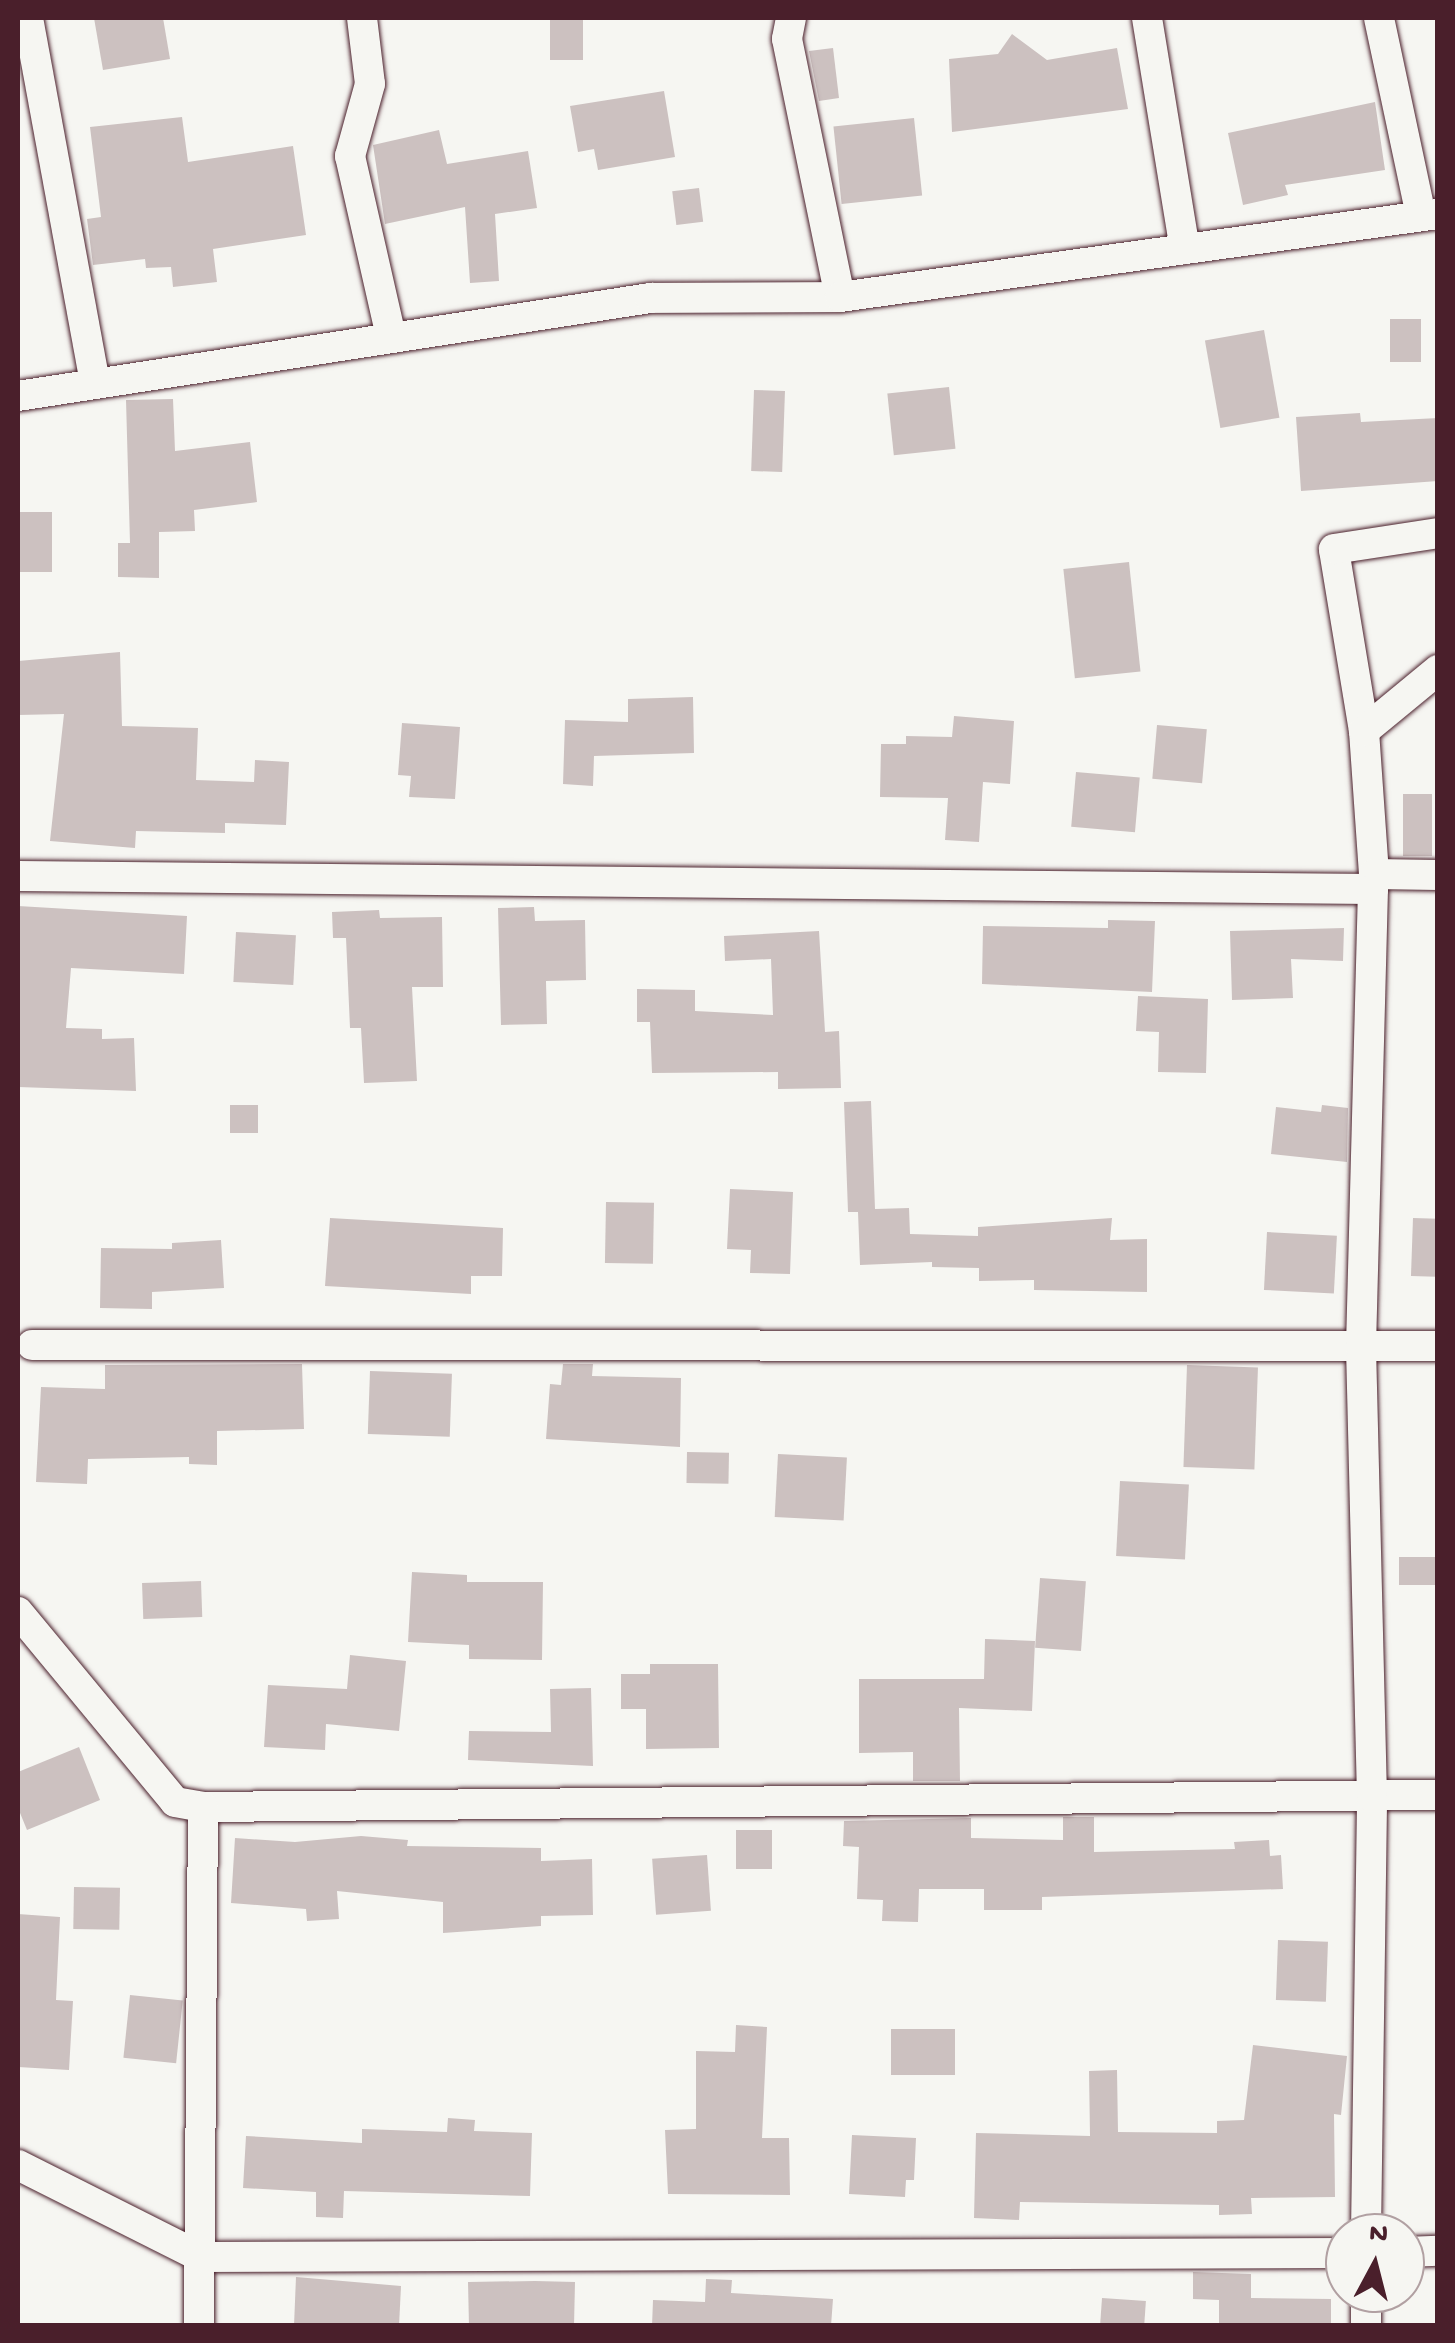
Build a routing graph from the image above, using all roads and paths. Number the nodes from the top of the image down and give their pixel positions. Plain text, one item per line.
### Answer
1 (28, 18) edge
2 (362, 18) edge
3 (791, 18) edge
4 (1147, 18) edge
5 (1379, 18) edge
6 (1429, 215) edge
7 (1185, 249) junction
8 (840, 297) junction
9 (391, 338) junction
10 (95, 383) junction
11 (18, 396) edge
12 (1438, 532) edge
13 (1438, 670) edge
14 (1364, 731) junction
15 (1438, 875) edge
16 (18, 876) edge
17 (1373, 882) junction
18 (32, 1346) dead end
19 (1361, 1346) junction
20 (1438, 1346) edge
21 (18, 1612) edge
22 (1438, 1795) edge
23 (1372, 1796) junction
24 (203, 1807) junction
25 (18, 2166) edge
26 (1366, 2213) edge
27 (1325, 2253) edge
28 (200, 2257) junction
29 (199, 2326) edge

1 - 10 street
2 - 9 street
3 - 8 street
4 - 7 street
5 - 6 street
6 - 7 street
7 - 8 street
8 - 9 street
9 - 10 street
10 - 11 street
12 - 14 street
13 - 14 street
14 - 17 street
15 - 17 street
16 - 17 street
17 - 19 street
18 - 19 street
19 - 20 street
19 - 23 street
21 - 24 street
22 - 23 street
23 - 24 street
23 - 26 street
24 - 28 street
25 - 28 street
27 - 28 street
28 - 29 street

